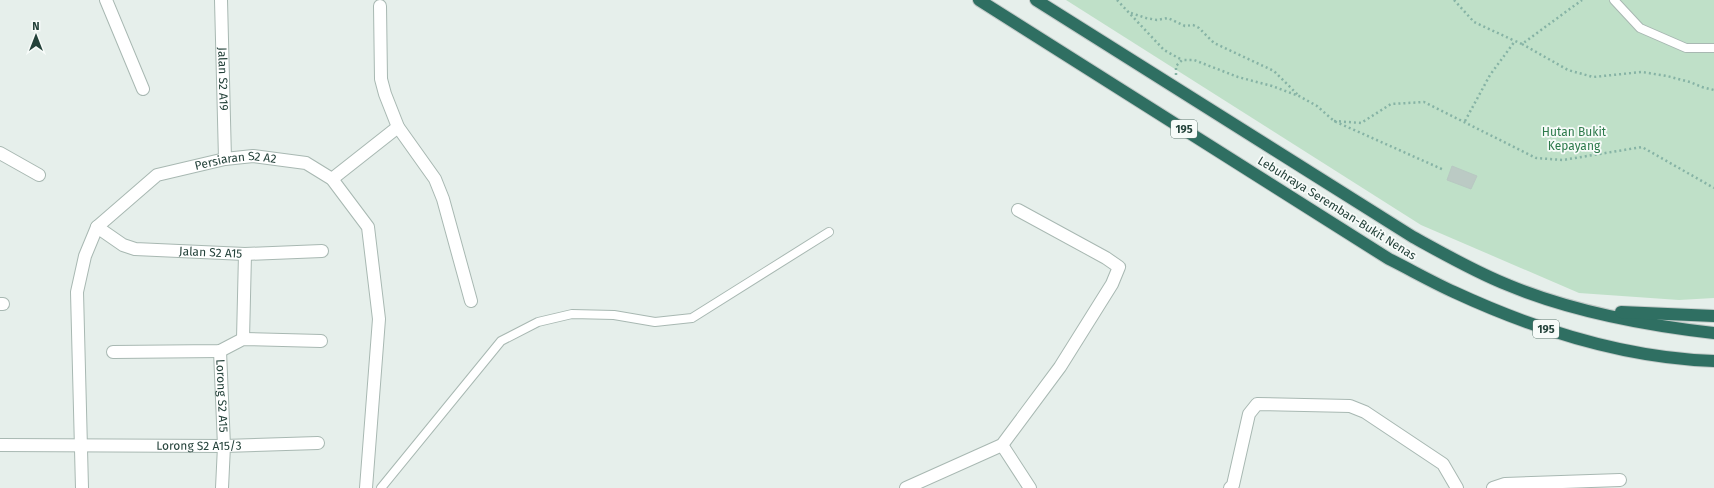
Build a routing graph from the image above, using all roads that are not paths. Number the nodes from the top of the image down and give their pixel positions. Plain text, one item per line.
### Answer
1 (106, 0) edge
2 (221, 0) edge
3 (979, 0) edge
4 (1036, 0) edge
5 (1614, 0) edge
6 (380, 6) dead end
7 (1714, 48) edge
8 (143, 89) dead end
9 (398, 127) junction
10 (0, 153) edge
11 (225, 159) junction
12 (39, 175) dead end
13 (332, 179) junction
14 (1018, 210) dead end
15 (96, 227) junction
16 (829, 232) dead end
17 (322, 251) dead end
18 (246, 254) junction
19 (471, 301) dead end
20 (1590, 311) junction
21 (1714, 316) edge
22 (1714, 333) edge
23 (243, 339) junction
24 (321, 341) dead end
25 (220, 351) junction
26 (113, 352) dead end
27 (1714, 360) edge
28 (318, 443) dead end
29 (80, 444) junction
30 (0, 445) edge
31 (1002, 445) junction
32 (224, 446) junction
33 (1620, 480) dead end
34 (82, 488) edge
35 (222, 488) edge
36 (366, 488) edge
37 (381, 488) edge
38 (906, 488) edge
39 (1030, 488) edge
40 (1230, 488) edge
41 (1457, 488) edge
42 (1493, 488) edge

1 - 8 street
2 - 11 street, Jalan S2 A19
3 - 27 highway, Lebuhraya Seremban-Bukit Nenas / 195
4 - 20 highway, Lebuhraya Seremban-Bukit Nenas / 195
5 - 7 lane
6 - 9 street
9 - 13 street
9 - 19 street
10 - 12 street
11 - 13 street, Persiaran S2 A2
11 - 15 street, Persiaran S2 A2
13 - 36 street, Persiaran S2 A2
14 - 31 street
15 - 18 street, Jalan S2 A15
15 - 29 street, Persiaran S2 A2
16 - 37 lane
17 - 18 street
18 - 23 street, Jalan S2 A15
20 - 21 highway
20 - 22 highway, Lebuhraya Seremban-Bukit Nenas / 195
23 - 24 street
23 - 25 street
25 - 26 street
25 - 32 street, Lorong S2 A15
28 - 32 street, Lorong S2 A15/3
29 - 30 street
29 - 32 street, Lorong S2 A15/3
29 - 34 street, Persiaran S2 A2
31 - 38 street
31 - 39 street
32 - 35 street, Lorong S2 A15
33 - 42 street
40 - 41 street

